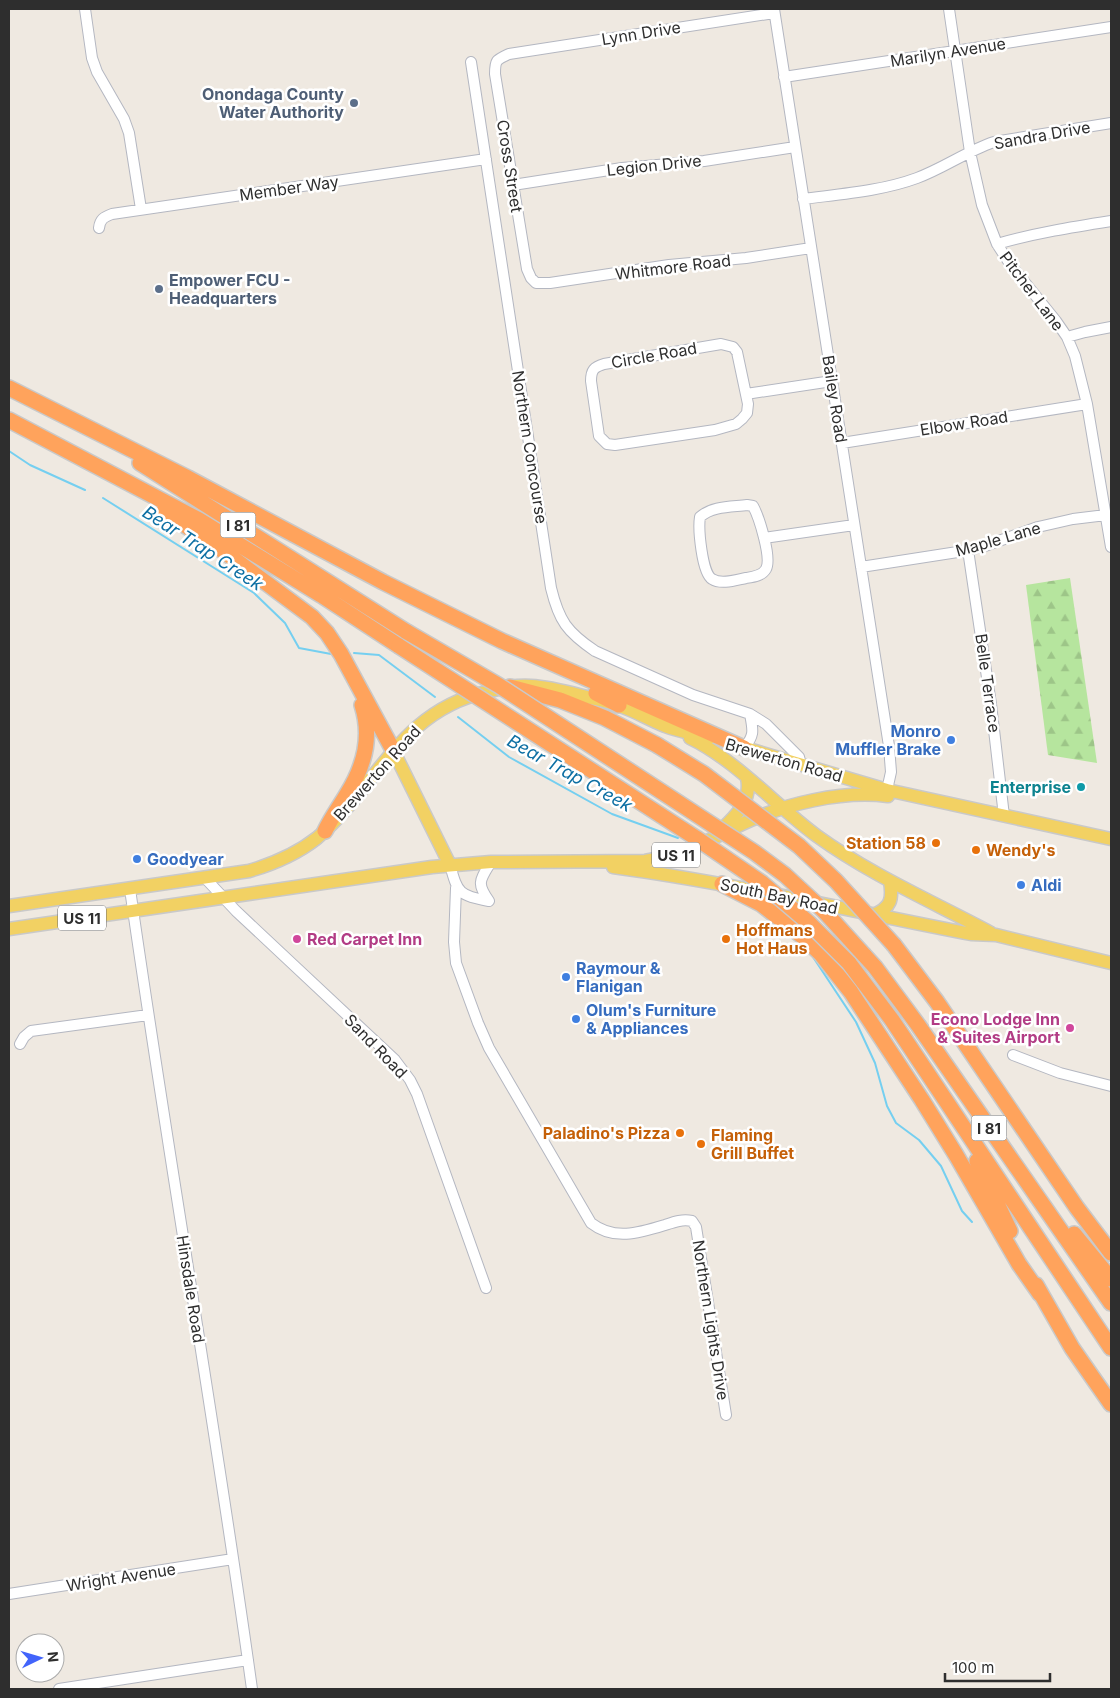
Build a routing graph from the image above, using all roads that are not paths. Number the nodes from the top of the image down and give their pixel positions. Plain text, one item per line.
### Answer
1 (85, 9) edge
2 (949, 9) edge
3 (774, 11) edge
4 (1111, 27) edge
5 (956, 51) junction
6 (509, 54) joint
7 (471, 62) dead end
8 (784, 77) junction
9 (1111, 123) edge
10 (795, 147) junction
11 (970, 152) junction
12 (486, 159) junction
13 (514, 185) junction
14 (803, 199) junction
15 (141, 209) junction
16 (1111, 222) edge
17 (99, 228) dead end
18 (998, 244) junction
19 (811, 248) junction
20 (536, 283) joint
21 (1111, 327) edge
22 (1067, 338) junction
23 (832, 380) junction
24 (9, 388) edge
25 (746, 394) junction
26 (1087, 404) junction
27 (69, 417) junction
28 (9, 420) edge
29 (842, 443) junction
30 (96, 466) junction
31 (1108, 522) edge
32 (854, 525) junction
33 (764, 538) junction
34 (1111, 547) edge
35 (968, 550) junction
36 (861, 567) junction
37 (502, 641) junction
38 (352, 675) junction
39 (510, 687) junction
40 (619, 705) junction
41 (750, 714) junction
42 (666, 726) junction
43 (744, 748) junction
44 (393, 750) junction
45 (801, 765) junction
46 (747, 778) junction
47 (881, 792) junction
48 (783, 808) junction
49 (1004, 816) junction
50 (325, 831) junction
51 (713, 838) junction
52 (1111, 839) edge
53 (560, 861) junction
54 (490, 862) junction
55 (450, 865) junction
56 (205, 878) junction
57 (890, 881) junction
58 (722, 884) junction
59 (456, 888) junction
60 (130, 889) junction
61 (224, 898) junction
62 (9, 906) edge
63 (133, 911) junction
64 (874, 915) junction
65 (9, 929) edge
66 (996, 935) junction
67 (1111, 964) edge
68 (148, 1015) junction
69 (20, 1044) dead end
70 (1013, 1055) dead end
71 (1111, 1086) edge
72 (957, 1117) junction
73 (1013, 1161) junction
74 (1111, 1253) edge
75 (1111, 1279) edge
76 (486, 1288) dead end
77 (1040, 1294) junction
78 (1111, 1302) edge
79 (1111, 1348) edge
80 (1111, 1404) edge
81 (726, 1415) dead end
82 (233, 1559) junction
83 (9, 1594) edge
84 (248, 1660) junction
85 (59, 1689) edge
86 (252, 1689) edge

1 - 15 street
2 - 5 street, Pitcher Lane
3 - 6 street, Lynn Drive
3 - 8 street, Bailey Road
4 - 5 street, Marilyn Avenue
5 - 8 street, Marilyn Avenue
5 - 11 street, Pitcher Lane
6 - 13 street, Cross Street
7 - 12 street, Northern Concourse
8 - 10 street, Bailey Road
9 - 11 street, Sandra Drive
10 - 13 street, Legion Drive
10 - 14 street, Bailey Road
11 - 14 street, Sandra Drive
11 - 18 street, Pitcher Lane
12 - 15 street, Member Way
12 - 41 street, Northern Concourse
13 - 20 street, Cross Street
14 - 19 street, Bailey Road
15 - 17 street, Member Way
16 - 18 street
18 - 22 street, Pitcher Lane
19 - 20 street, Whitmore Road
19 - 23 street, Bailey Road
21 - 22 street
22 - 26 street, Pitcher Lane
23 - 25 street
23 - 29 street, Bailey Road
24 - 27 highway, I 81
25 - 25 street, Circle Road
26 - 29 street, Elbow Road
26 - 31 street, Pitcher Lane
27 - 37 highway
27 - 73 highway, I 81, bridge
28 - 30 highway, I 81
29 - 32 street, Bailey Road
30 - 38 highway
30 - 72 highway, I 81, bridge
31 - 34 street
31 - 35 street, Maple Lane
32 - 33 street
32 - 36 street, Bailey Road
33 - 33 street
35 - 36 street, Maple Lane
35 - 49 street, Belle Terrace
36 - 47 street, Bailey Road
37 - 40 highway
37 - 43 highway
38 - 44 highway
38 - 50 highway
39 - 40 main road, Brewerton Road / US 11
39 - 44 main road, Brewerton Road / US 11
39 - 74 highway, bridge
40 - 42 main road, Brewerton Road / US 11
41 - 43 street
41 - 45 street, Northern Concourse
42 - 43 main road, Brewerton Road / US 11
42 - 46 main road, South Bay Road
43 - 45 main road, Brewerton Road / US 11
44 - 50 main road, Brewerton Road / US 11
44 - 55 main road
45 - 47 main road, Brewerton Road / US 11
46 - 48 main road, South Bay Road
46 - 51 main road
47 - 48 main road, Brewerton Road / US 11
47 - 49 main road, Brewerton Road / US 11
48 - 51 main road, Brewerton Road / US 11
48 - 57 main road, South Bay Road
49 - 52 main road, Brewerton Road / US 11
50 - 56 main road, Brewerton Road / US 11
51 - 53 main road, Brewerton Road / US 11
53 - 54 main road, Brewerton Road / US 11
53 - 58 main road, South Bay Road
54 - 55 main road, Brewerton Road / US 11
54 - 59 street
55 - 59 street
55 - 61 main road, Brewerton Road / US 11
56 - 60 main road, Brewerton Road / US 11
56 - 61 street, Sand Road
57 - 64 main road
57 - 66 main road, South Bay Road
58 - 64 main road, South Bay Road
58 - 77 highway
59 - 81 street, Northern Lights Drive
60 - 62 main road, Brewerton Road / US 11
60 - 63 street, Hinsdale Road
61 - 63 main road, Brewerton Road / US 11
61 - 76 street, Sand Road
63 - 65 main road, Brewerton Road / US 11
63 - 68 street, Hinsdale Road
64 - 66 main road, South Bay Road
66 - 67 main road, South Bay Road
68 - 69 street
68 - 82 street, Hinsdale Road
70 - 71 street
72 - 77 highway
72 - 79 highway, I 81
73 - 75 highway
73 - 78 highway, I 81
77 - 80 highway
82 - 83 street, Wright Avenue
82 - 84 street, Hinsdale Road
84 - 85 street
84 - 86 street, Hinsdale Road

